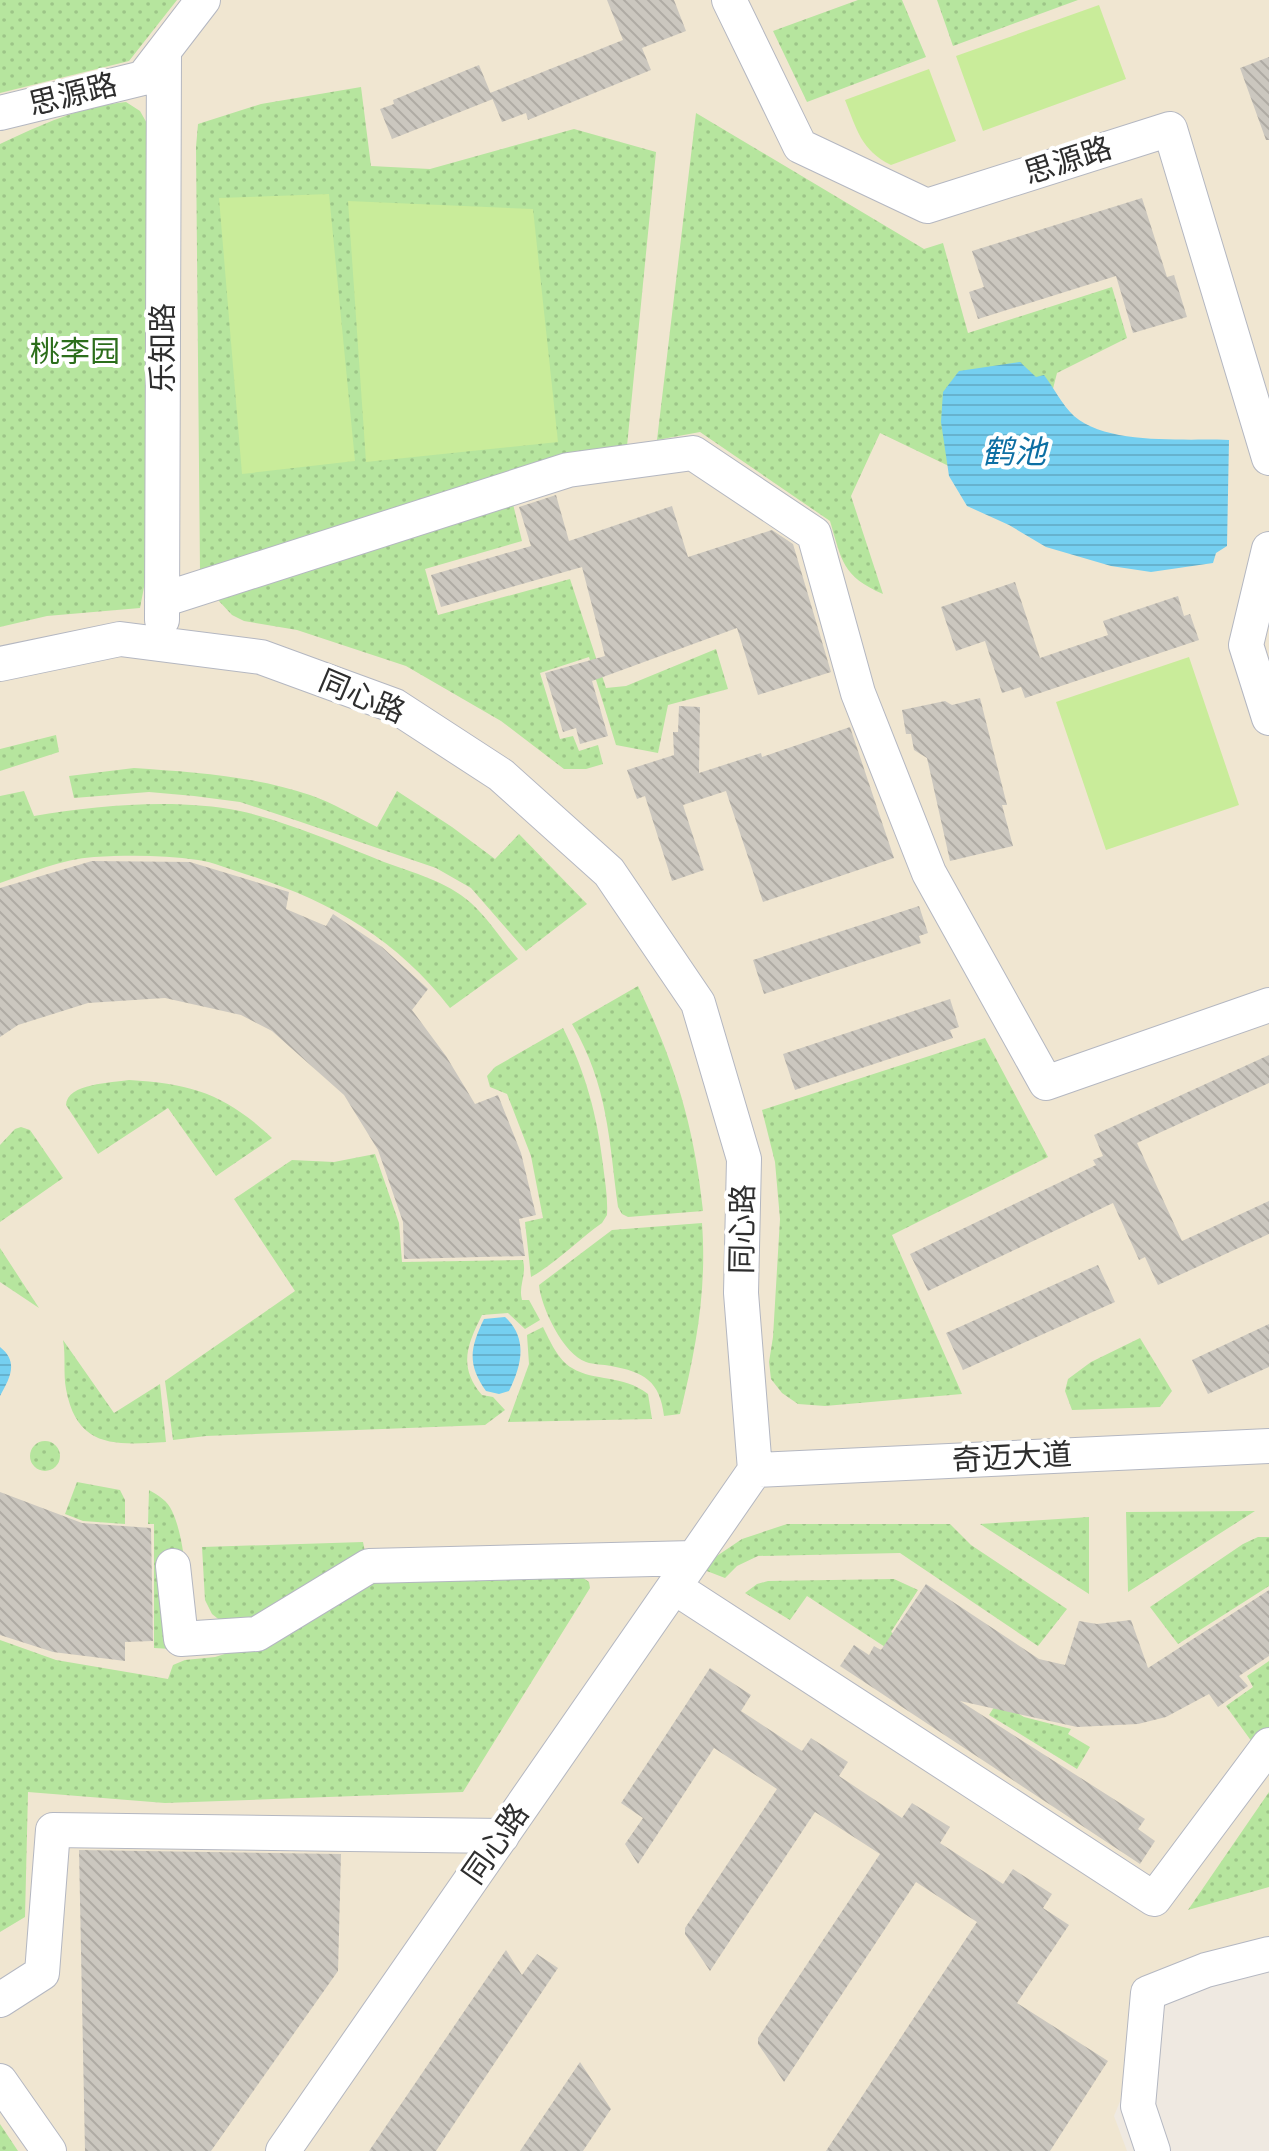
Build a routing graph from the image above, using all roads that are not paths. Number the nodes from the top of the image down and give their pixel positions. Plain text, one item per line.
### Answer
1 (203, 0) edge
2 (729, 0) edge
3 (164, 51) junction
4 (0, 113) edge
5 (1269, 458) edge
6 (1269, 549) edge
7 (162, 600) junction
8 (162, 644) junction
9 (0, 664) edge
10 (1269, 718) edge
11 (1269, 1005) edge
12 (1269, 1446) edge
13 (755, 1470) junction
14 (694, 1558) junction
15 (173, 1566) dead end
16 (674, 1587) junction
17 (1269, 1745) edge
18 (502, 1836) junction
19 (1269, 1954) edge
20 (0, 2000) edge
21 (0, 2081) edge
22 (49, 2151) edge
23 (283, 2151) edge
24 (1153, 2151) edge

1 - 3 street, 思源路
2 - 5 street, 思源路
3 - 4 street, 思源路
3 - 7 street, 乐知路
6 - 10 street
7 - 8 street, 乐知路
7 - 11 street
8 - 9 street, 同心路
8 - 13 street, 同心路
12 - 13 street, 奇迈大道
13 - 14 street, 同心路
14 - 15 street
14 - 16 street, 同心路
16 - 17 street
16 - 18 street, 同心路
18 - 20 street
18 - 23 street, 同心路
19 - 24 street
21 - 22 street

